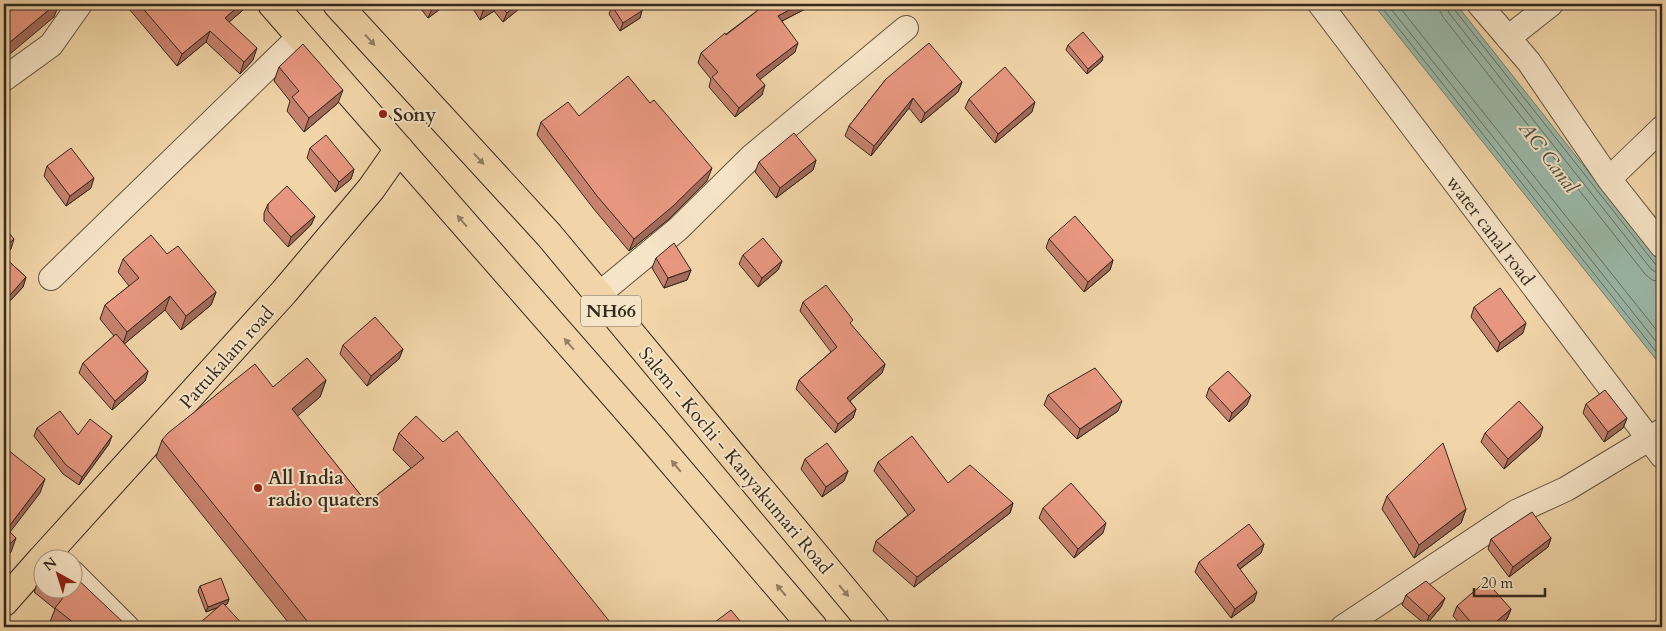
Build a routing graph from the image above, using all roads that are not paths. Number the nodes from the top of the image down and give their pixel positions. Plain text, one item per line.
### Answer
1 (80, 4) edge
2 (272, 4) edge
3 (337, 4) edge
4 (1320, 4) edge
5 (1479, 4) edge
6 (1551, 4) edge
7 (906, 28) dead end
8 (300, 36) junction
9 (1508, 38) junction
10 (4, 79) edge
11 (1662, 128) edge
12 (399, 149) junction
13 (1609, 179) junction
14 (1662, 246) edge
15 (51, 278) dead end
16 (598, 295) junction
17 (1658, 442) edge
18 (57, 548) edge
19 (32, 574) edge
20 (82, 582) edge
21 (4, 602) edge
22 (128, 627) edge
23 (813, 627) edge
24 (875, 627) edge
25 (1343, 627) edge

1 - 10 street
2 - 8 main road
3 -> 16 main road, Salem - Kochi - Kanyakumari Road / NH66
4 - 17 street, water canal road
5 - 9 street
6 - 9 street
7 - 16 street
8 - 12 main road
8 - 15 street
9 - 13 street
11 - 13 street
12 - 18 main road, Pattukalam road
23 -> 12 main road
13 - 14 street
16 -> 24 main road, Salem - Kochi - Kanyakumari Road / NH66
17 - 25 street
19 - 21 main road, Pattukalam road
20 - 22 street

